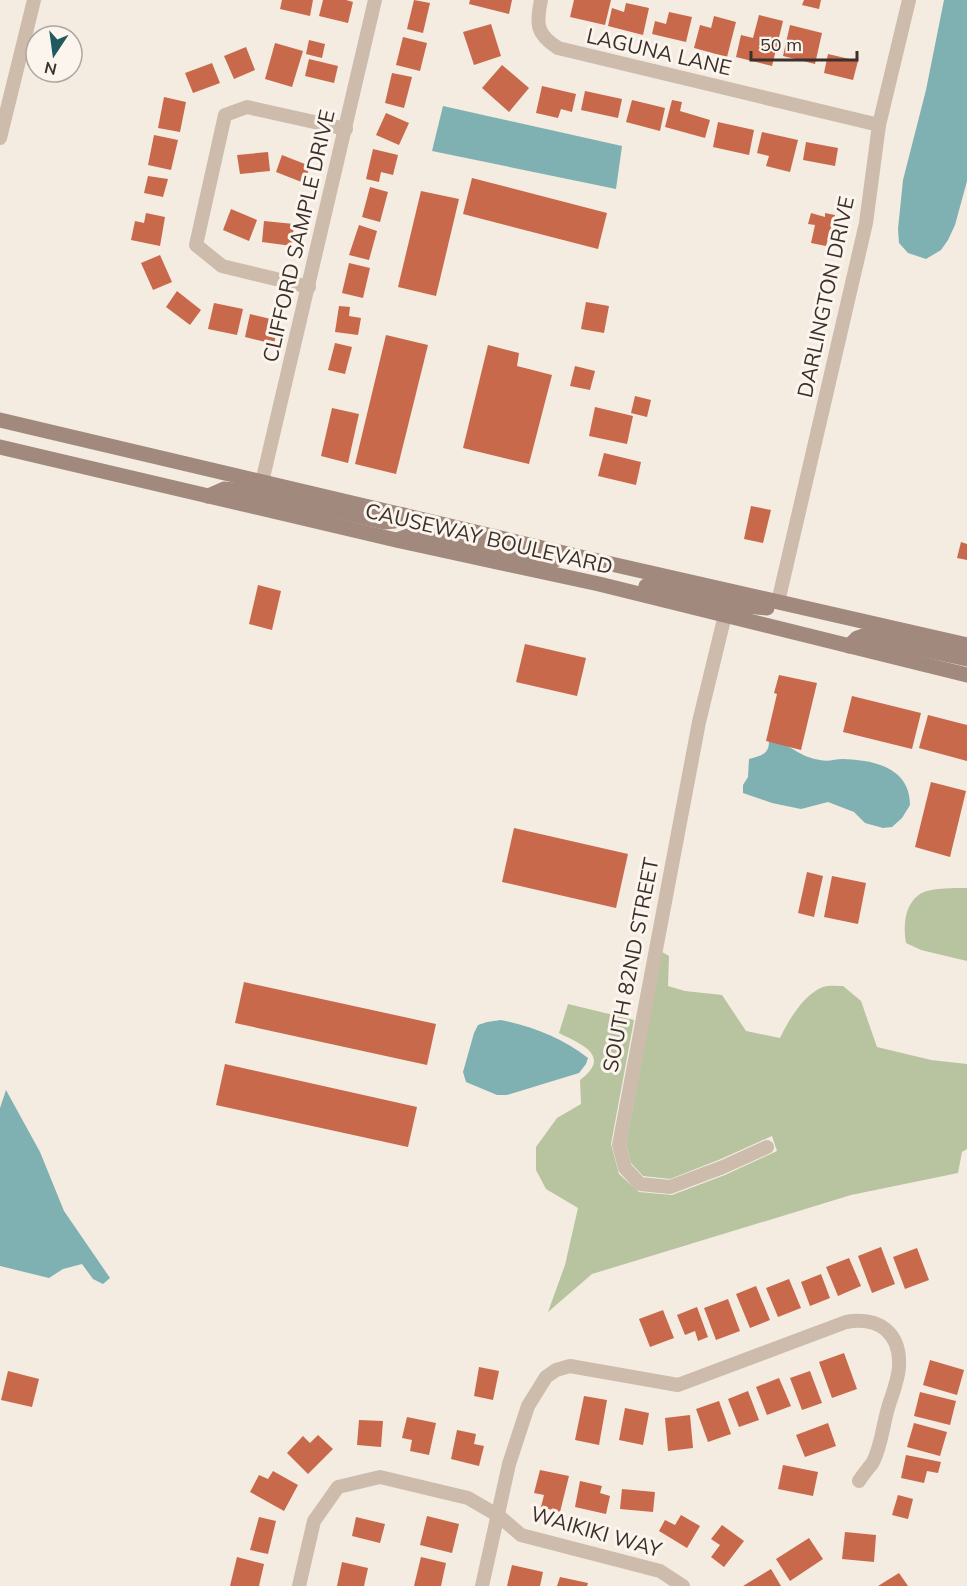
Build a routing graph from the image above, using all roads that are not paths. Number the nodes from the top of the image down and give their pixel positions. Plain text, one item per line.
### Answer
1 (34, 0) edge
2 (375, 0) edge
3 (541, 0) edge
4 (909, 0) edge
5 (879, 125) junction
6 (346, 129) junction
7 (0, 138) edge
8 (309, 287) junction
9 (0, 420) edge
10 (0, 447) edge
11 (262, 482) junction
12 (208, 496) junction
13 (404, 515) junction
14 (396, 540) junction
15 (585, 558) junction
16 (599, 584) junction
17 (778, 603) junction
18 (724, 615) junction
19 (967, 645) edge
20 (849, 646) junction
21 (967, 659) edge
22 (967, 675) edge
23 (768, 1147) dead end
24 (859, 1480) dead end
25 (498, 1516) junction
26 (299, 1586) edge
27 (482, 1586) edge
28 (683, 1586) edge

1 - 7 street
2 - 6 street, CLIFFORD SAMPLE DRIVE
3 - 5 street, LAGUNA LANE
4 - 5 street, DARLINGTON DRIVE
5 - 17 street, DARLINGTON DRIVE
6 - 8 street, CLIFFORD SAMPLE DRIVE
6 - 8 street
8 - 11 street, CLIFFORD SAMPLE DRIVE
9 - 11 main road, CAUSEWAY BOULEVARD
10 - 12 main road, CAUSEWAY BOULEVARD
11 - 13 main road, CAUSEWAY BOULEVARD
12 - 13 main road
12 - 14 main road, CAUSEWAY BOULEVARD
13 - 15 main road, CAUSEWAY BOULEVARD
14 - 15 main road
14 - 16 main road, CAUSEWAY BOULEVARD
15 - 17 main road, CAUSEWAY BOULEVARD
16 - 17 main road
16 - 18 main road, CAUSEWAY BOULEVARD
17 - 19 main road, CAUSEWAY BOULEVARD
18 - 20 main road, CAUSEWAY BOULEVARD
18 - 23 street, SOUTH 82ND STREET
20 - 21 main road
20 - 22 main road, CAUSEWAY BOULEVARD
24 - 25 street
25 - 26 street, WAIKIKI WAY
25 - 27 street
25 - 28 street, WAIKIKI WAY

